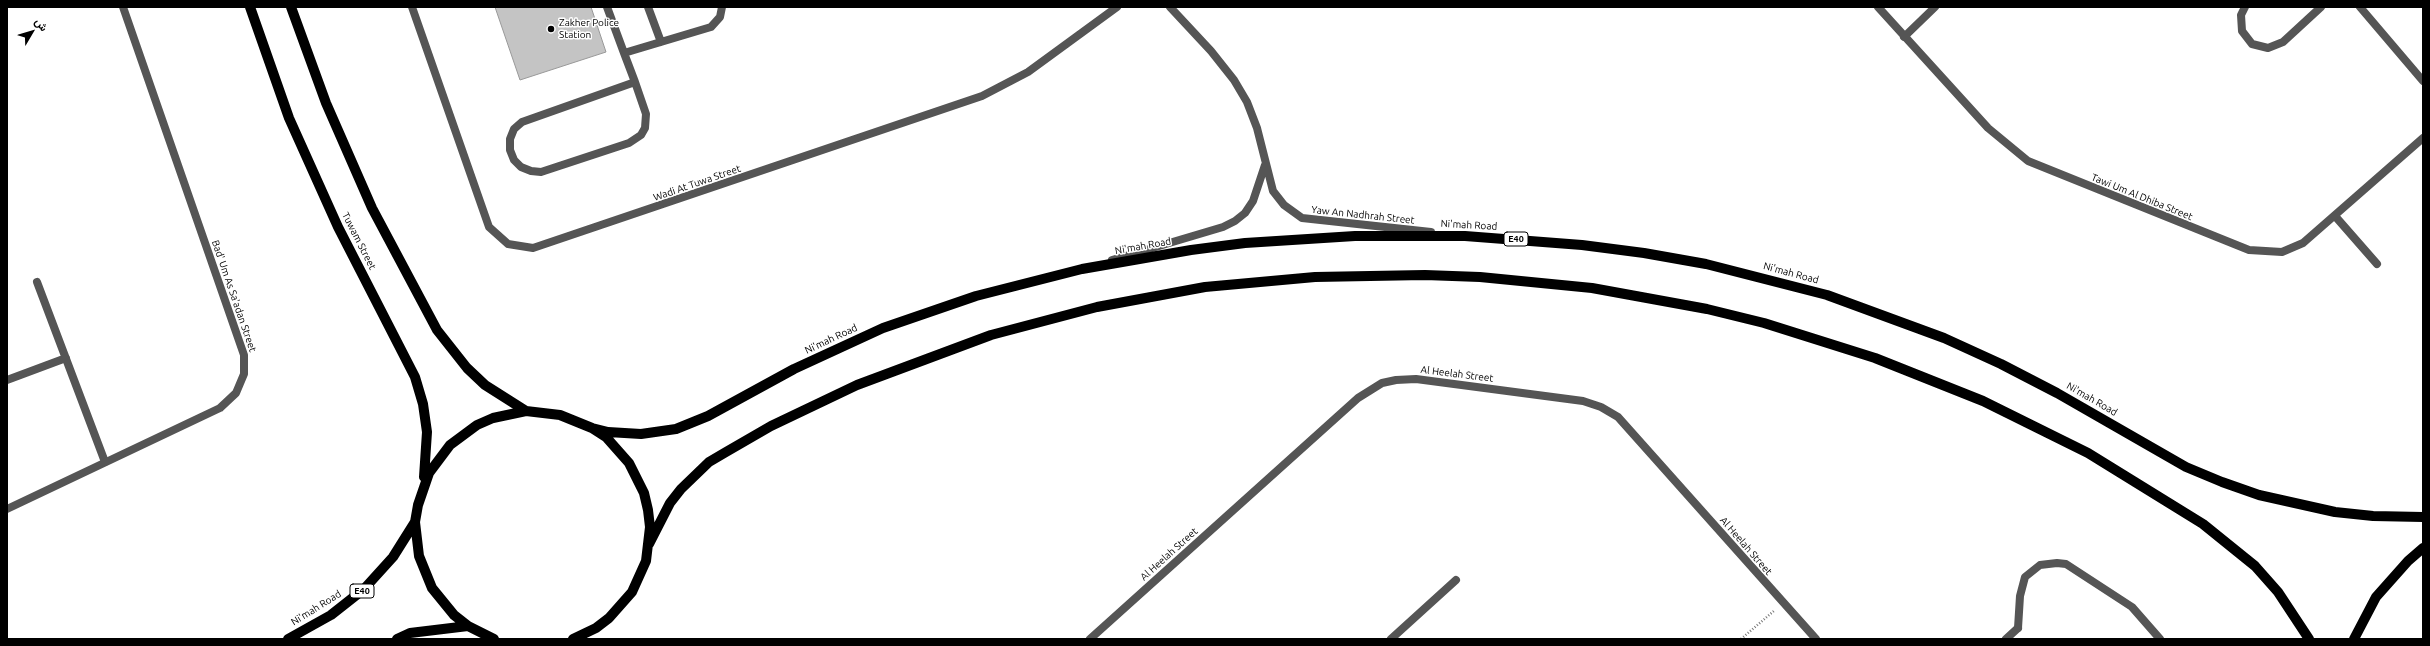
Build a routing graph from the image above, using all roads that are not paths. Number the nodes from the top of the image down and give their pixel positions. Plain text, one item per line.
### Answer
1 (123, 7) edge
2 (250, 7) edge
3 (291, 7) edge
4 (412, 7) edge
5 (607, 7) edge
6 (648, 7) edge
7 (722, 7) edge
8 (1117, 7) edge
9 (1170, 7) edge
10 (1878, 7) edge
11 (1935, 7) edge
12 (2245, 7) edge
13 (2321, 7) edge
14 (2360, 7) edge
15 (1904, 37) junction
16 (661, 42) junction
17 (624, 53) junction
18 (2422, 77) edge
19 (635, 82) junction
20 (2423, 138) edge
21 (1265, 165) junction
22 (2336, 216) junction
23 (1465, 236) junction
24 (2377, 264) dead end
25 (1082, 269) junction
26 (37, 282) dead end
27 (66, 358) junction
28 (7, 380) edge
29 (526, 411) junction
30 (592, 428) junction
31 (105, 462) junction
32 (422, 488) junction
33 (8, 506) edge
34 (2423, 517) edge
35 (416, 522) junction
36 (649, 544) junction
37 (2423, 548) edge
38 (1456, 580) dead end
39 (468, 626) junction
40 (483, 636) edge
41 (577, 638) edge
42 (288, 639) edge
43 (397, 639) edge
44 (494, 639) edge
45 (1090, 639) edge
46 (1391, 639) edge
47 (1816, 639) edge
48 (2006, 639) edge
49 (2160, 639) edge
50 (2309, 639) edge
51 (2354, 639) edge

1 - 31 street, Bad' Um As Sa'adan Street
2 - 32 main road, Tuwam Street
3 - 29 main road
4 - 8 street, Wadi At Tuwa Street
5 - 17 street
6 - 16 street
7 - 16 street
9 - 21 street, Yaw An Nadhrah Street
10 - 15 street, Tawi Um Al Dhiba Street
11 - 15 street
12 - 13 street
14 - 18 street
15 - 22 street, Tawi Um Al Dhiba Street
16 - 17 street
17 - 19 street
19 - 19 street
20 - 22 street, Tawi Um Al Dhiba Street
21 - 23 street, Yaw An Nadhrah Street
21 - 25 street
22 - 24 street
23 - 25 main road, Ni'mah Road / E40
23 - 34 main road, Ni'mah Road / E40
25 - 30 main road, Ni'mah Road / E40
26 - 27 street
27 - 28 street
27 - 31 street
29 - 30 main road
29 - 32 main road
30 - 36 main road
31 - 33 street, Bad' Um As Sa'adan Street
32 - 35 main road, Tuwam Street
35 - 39 main road
35 - 42 main road, Ni'mah Road / E40
36 - 41 main road
36 - 50 main road
37 - 51 main road
38 - 46 street
39 - 40 main road
39 - 43 main road
40 - 44 main road
45 - 47 street, Al Heelah Street
48 - 49 street

